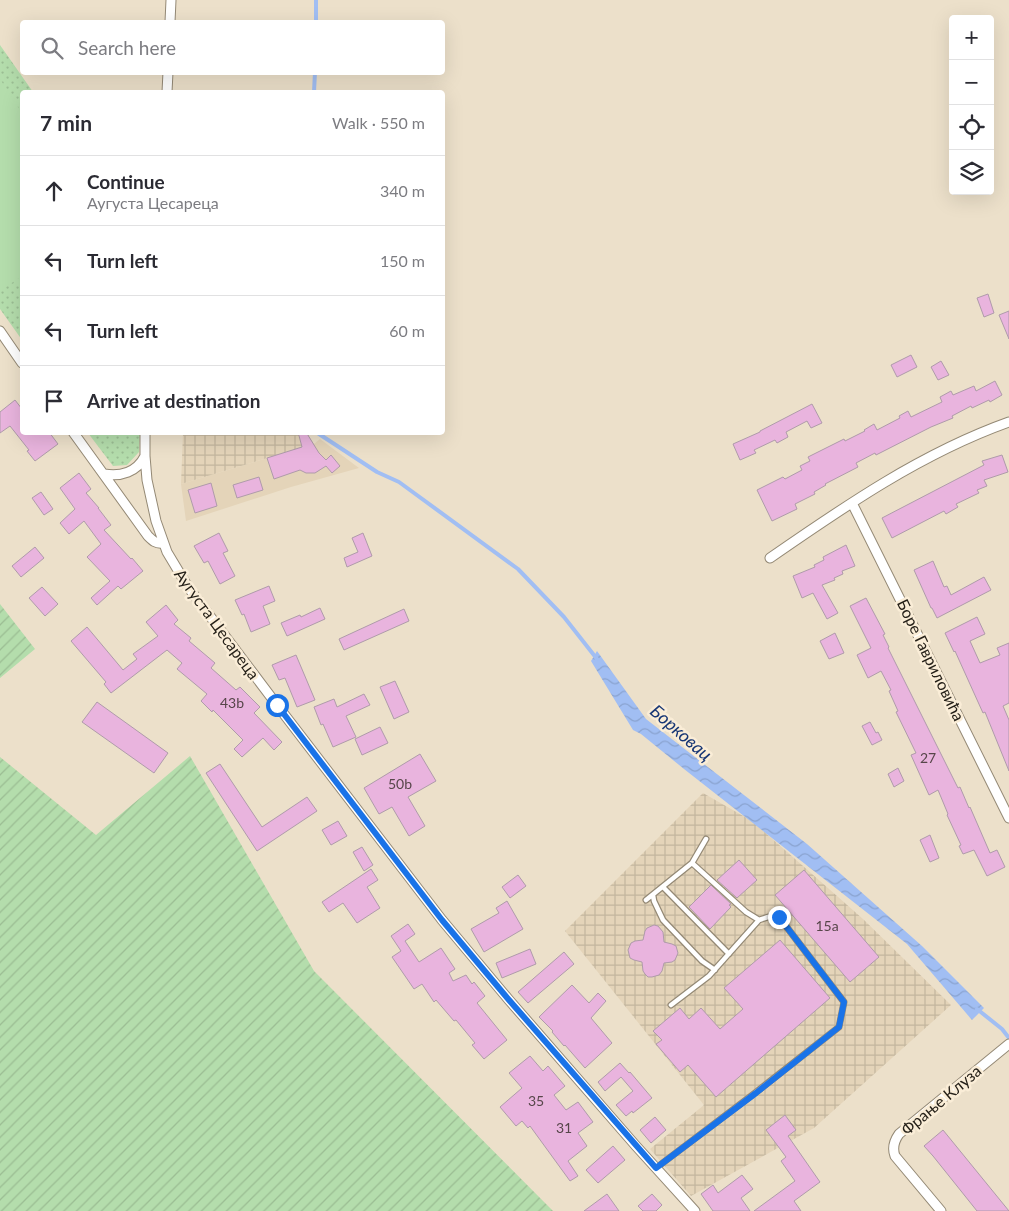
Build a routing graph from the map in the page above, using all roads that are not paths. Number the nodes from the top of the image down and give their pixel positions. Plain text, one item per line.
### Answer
1 (171, 0) edge
2 (170, 20) edge
3 (168, 75) edge
4 (167, 90) edge
5 (0, 331) edge
6 (20, 360) edge
7 (1009, 422) edge
8 (75, 435) edge
9 (145, 435) edge
10 (145, 456) junction
11 (104, 474) junction
12 (852, 503) junction
13 (163, 542) junction
14 (770, 558) dead end
15 (1009, 818) edge
16 (706, 838) dead end
17 (692, 863) junction
18 (663, 886) junction
19 (653, 895) junction
20 (646, 900) dead end
21 (760, 920) junction
22 (729, 954) junction
23 (715, 970) junction
24 (671, 1005) dead end
25 (1009, 1044) edge
26 (656, 1168) junction
27 (695, 1211) edge
28 (941, 1211) edge

1 - 2 street
3 - 4 street
5 - 6 street
7 - 12 street
8 - 11 street
9 - 10 street, Аугуста Цесареца
10 - 11 street
10 - 13 street, Аугуста Цесареца
11 - 13 street
12 - 14 street
12 - 15 street, Боре Гавриловића
13 - 26 street, Аугуста Цесареца
16 - 17 lane
17 - 18 lane
17 - 21 lane
18 - 19 lane
18 - 22 lane
19 - 20 lane
19 - 23 lane
21 - 22 lane
21 - 26 lane
22 - 23 lane
23 - 24 lane
25 - 28 street, Фрање Клуза
26 - 27 street, Аугуста Цесареца

